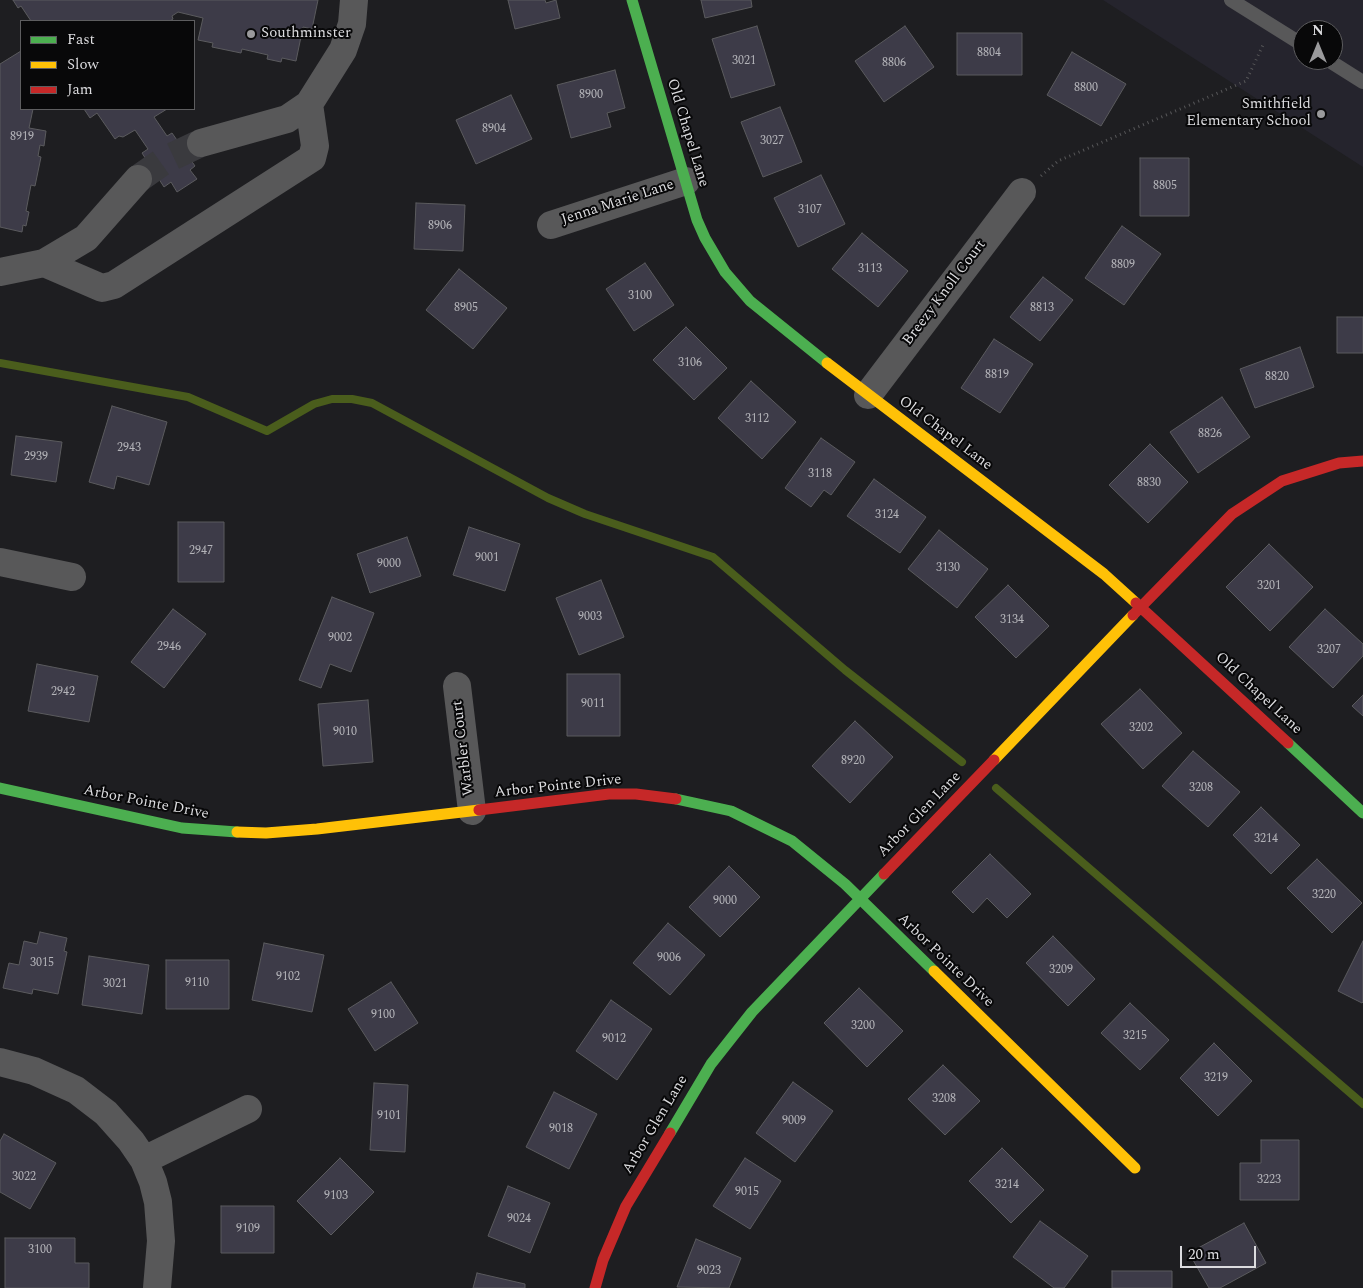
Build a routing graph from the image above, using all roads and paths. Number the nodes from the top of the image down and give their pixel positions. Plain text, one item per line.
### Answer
1 (354, 0) edge
2 (632, 0) edge
3 (1231, 0) edge
4 (1272, 26) junction
5 (1293, 38) edge
6 (1343, 69) edge
7 (1363, 82) edge
8 (309, 104) junction
9 (201, 143) tunnel mouth
10 (138, 179) tunnel mouth
11 (686, 181) junction
12 (1022, 192) joint
13 (551, 225) dead end
14 (44, 262) junction
15 (0, 272) edge
16 (868, 394) junction
17 (1363, 461) edge
18 (0, 562) edge
19 (72, 577) dead end
20 (1140, 606) junction
21 (457, 686) dead end
22 (0, 788) edge
23 (472, 811) junction
24 (1363, 813) edge
25 (860, 899) junction
26 (0, 1062) edge
27 (248, 1109) dead end
28 (144, 1160) junction
29 (1135, 1168) dead end
30 (158, 1288) edge
31 (595, 1288) edge

1 - 8 street
2 - 11 street, Old Chapel Lane
3 - 4 lane
4 - 5 lane
4 - 12 path
6 - 7 lane
8 - 9 street
8 - 14 street
10 - 14 street
11 - 13 street, Jenna Marie Lane
11 - 16 street, Old Chapel Lane
12 - 16 street, Breezy Knoll Court
14 - 15 street
16 - 20 street, Old Chapel Lane
17 - 20 street, Arbor Glen Lane
18 - 19 street
20 - 24 street, Old Chapel Lane
20 - 25 street, Arbor Glen Lane
21 - 23 street, Warbler Court
22 - 23 street, Arbor Pointe Drive
23 - 25 street, Arbor Pointe Drive
25 - 29 street, Arbor Pointe Drive
25 - 31 street, Arbor Glen Lane
26 - 28 street
27 - 28 street
28 - 30 street

